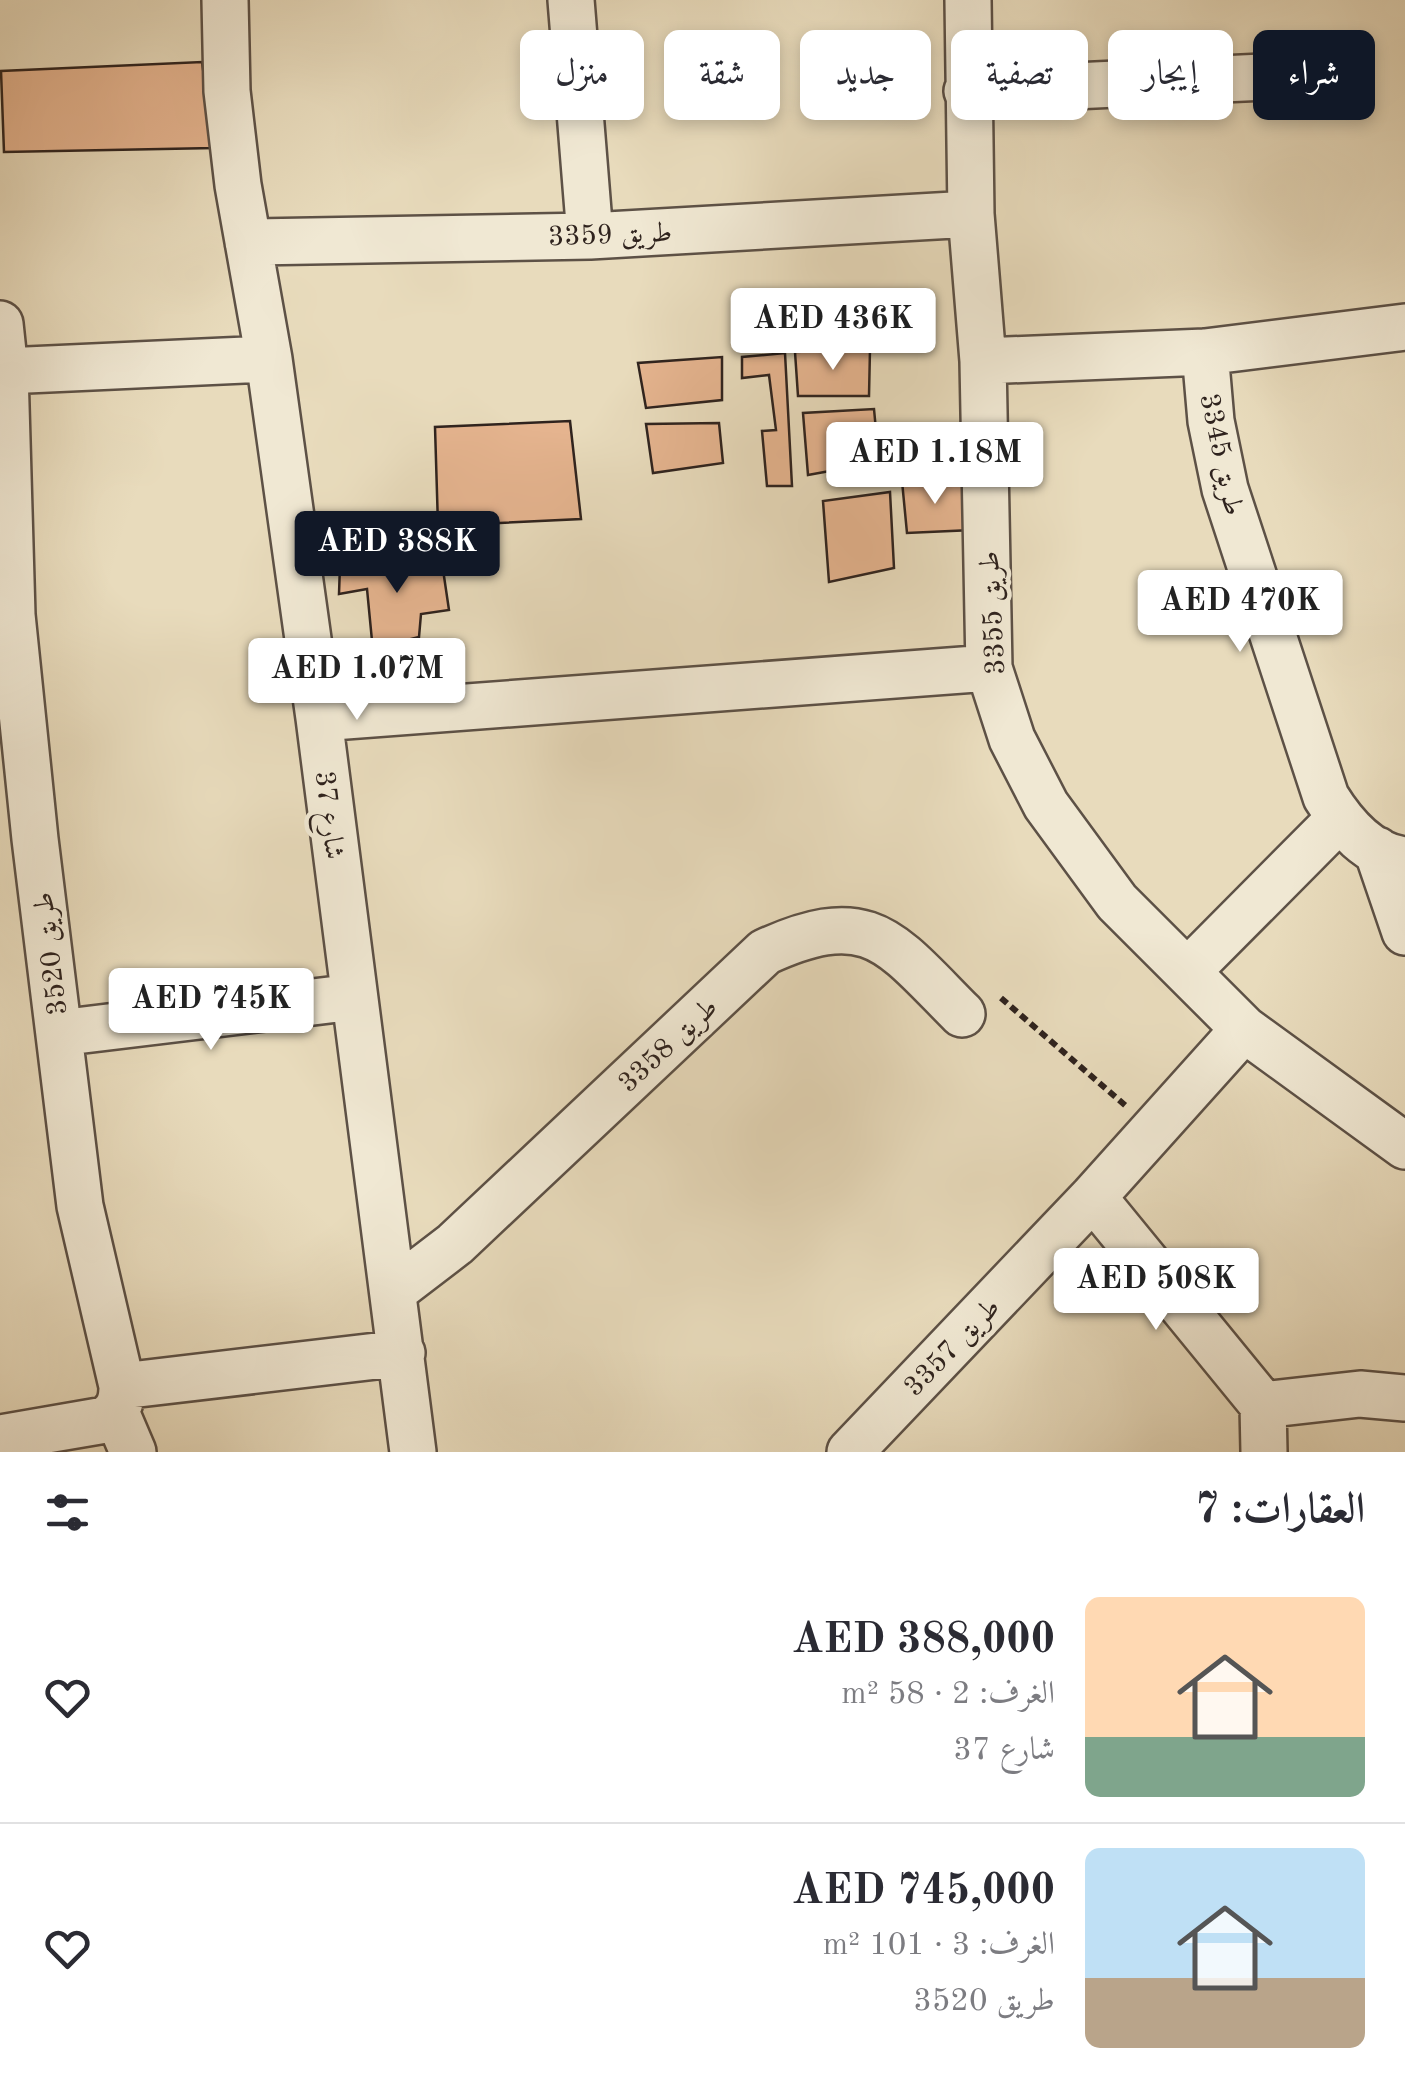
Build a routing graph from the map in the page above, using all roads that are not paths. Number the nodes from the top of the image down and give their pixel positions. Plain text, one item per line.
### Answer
1 (224, 0) edge
2 (571, 0) edge
3 (968, 0) edge
4 (968, 30) edge
5 (1253, 78) edge
6 (1088, 85) edge
7 (969, 120) edge
8 (971, 214) junction
9 (590, 236) junction
10 (248, 242) junction
11 (0, 324) edge
12 (1405, 327) edge
13 (1205, 352) junction
14 (269, 359) junction
15 (983, 361) junction
16 (5, 370) junction
17 (6, 629) edge
18 (989, 668) junction
19 (319, 718) junction
20 (1339, 819) junction
21 (18, 836) edge
22 (1391, 855) edge
23 (1405, 932) edge
24 (1187, 972) junction
25 (354, 998) junction
26 (981, 1006) road end
27 (1244, 1029) junction
28 (59, 1033) junction
29 (1405, 1146) edge
30 (1094, 1197) junction
31 (395, 1290) junction
32 (402, 1353) junction
33 (1405, 1359) edge
34 (1405, 1390) edge
35 (1405, 1398) edge
36 (1264, 1405) junction
37 (124, 1417) edge
38 (0, 1438) edge
39 (413, 1452) edge
40 (850, 1452) edge
41 (1264, 1452) edge

1 - 10 street, شارع 37
2 - 9 street
3 - 4 street, طريق 3355
5 - 6 street
7 - 8 street, طريق 3355
8 - 9 street, طريق 3359
8 - 15 street, طريق 3355
9 - 10 street, طريق 3359
10 - 14 street, شارع 37
11 - 16 street, طريق 3520
12 - 13 street, طريق 3345
13 - 15 street, طريق 3345
13 - 20 street, طريق 3345
14 - 16 street
14 - 19 street, شارع 37
15 - 18 street, طريق 3355
16 - 17 street, طريق 3520
17 - 21 street, طريق 3520
18 - 19 street
18 - 24 street, طريق 3355
19 - 25 street, شارع 37
20 - 22 street, طريق 3345
20 - 24 street
21 - 28 street, طريق 3520
22 - 23 street
24 - 27 street, طريق 3355
25 - 28 street
25 - 31 street, شارع 37
26 - 31 street, طريق 3358
27 - 29 street, طريق 3355
27 - 30 street, طريق 3357
28 - 37 street, طريق 3520
30 - 36 street
30 - 40 street, طريق 3357
31 - 32 street, شارع 37
32 - 37 street
32 - 39 street, شارع 37
33 - 34 street
35 - 36 street
36 - 41 street
37 - 38 street

